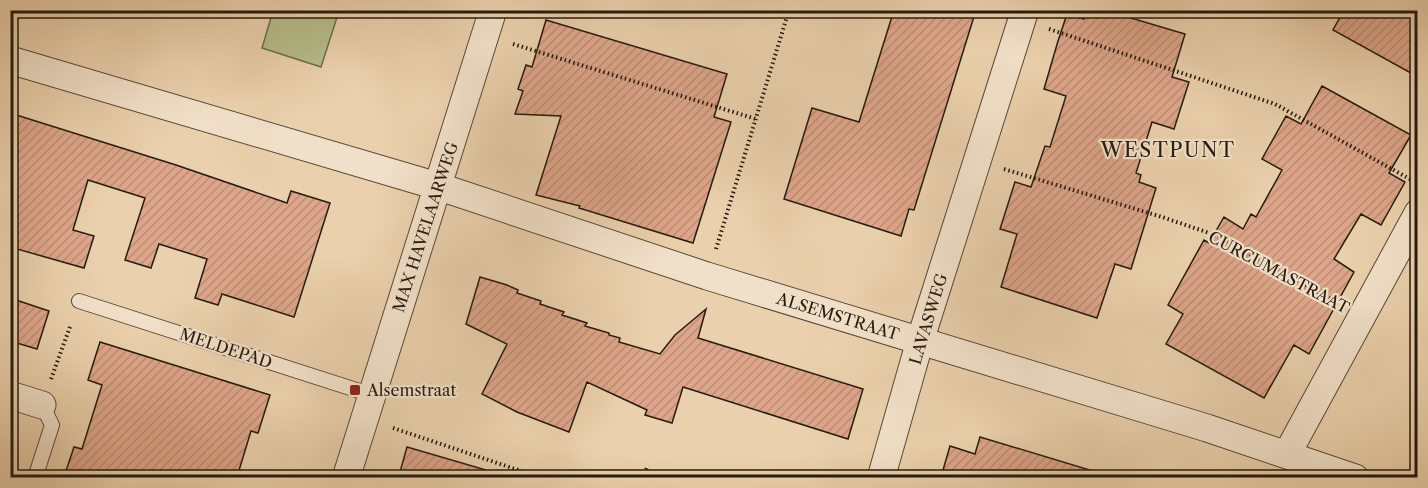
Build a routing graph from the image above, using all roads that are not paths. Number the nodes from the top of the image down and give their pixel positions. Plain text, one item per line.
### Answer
1 (1024, 15) edge
2 (490, 23) edge
3 (10, 60) edge
4 (437, 186) junction
5 (1418, 213) edge
6 (79, 301) road end
7 (920, 342) junction
8 (10, 395) edge
9 (42, 405) joint
10 (368, 407) junction
11 (1287, 453) junction
12 (34, 477) edge
13 (346, 477) edge
14 (881, 477) edge
15 (1355, 477) edge

1 - 7 street, LAVASWEG
2 - 4 street, MAX HAVELAARWEG
3 - 4 street, ALSEMSTRAAT
4 - 7 street, ALSEMSTRAAT
4 - 10 street, MAX HAVELAARWEG
5 - 11 street, CURCUMASTRAAT
6 - 10 lane, MELDEPAD
7 - 11 street, ALSEMSTRAAT
7 - 14 street, LAVASWEG
8 - 9 street
9 - 12 lane
10 - 13 street, MAX HAVELAARWEG
11 - 15 street, ALSEMSTRAAT

